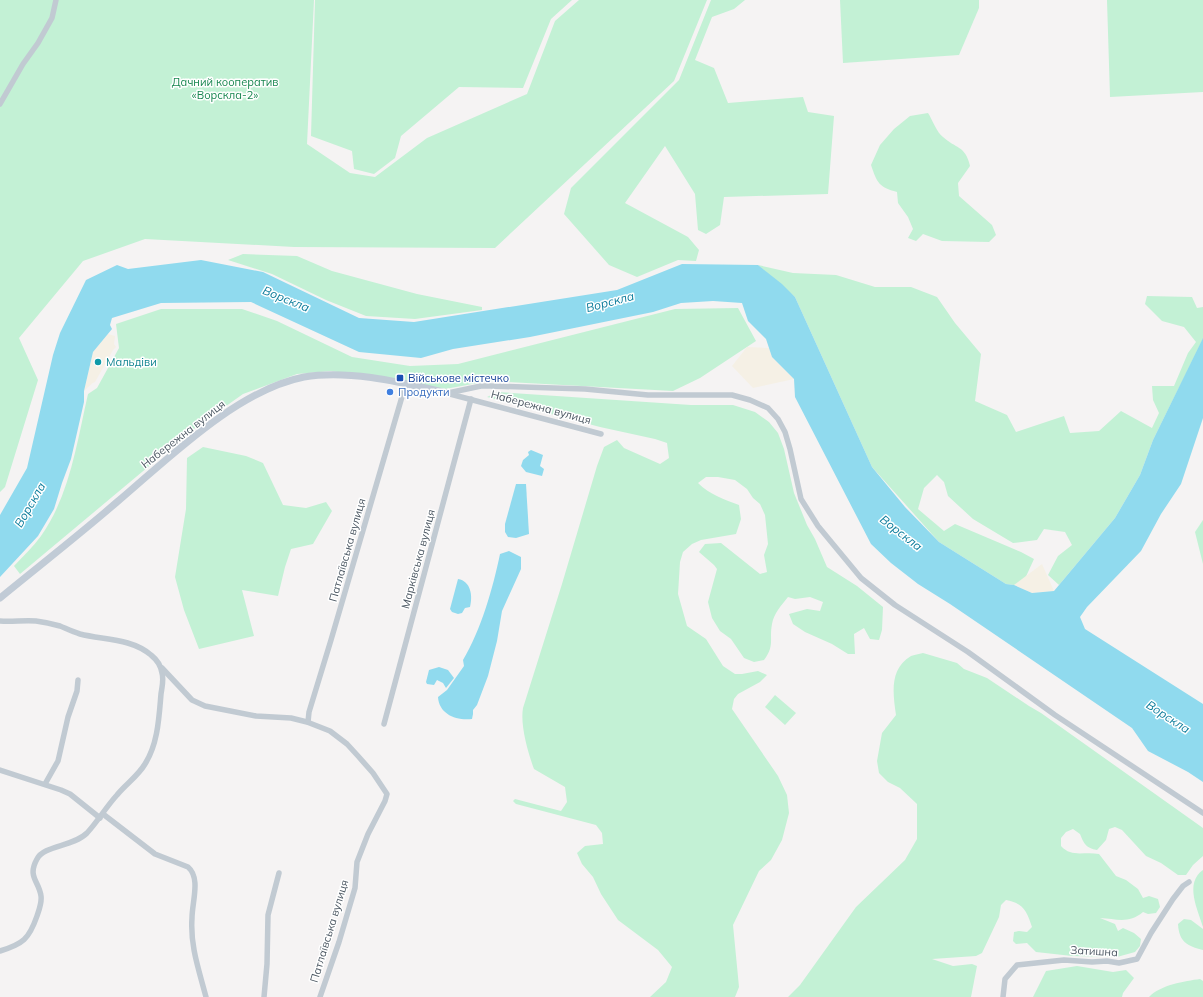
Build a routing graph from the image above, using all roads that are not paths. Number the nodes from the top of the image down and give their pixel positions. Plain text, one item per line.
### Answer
1 (56, 0) edge
2 (0, 104) edge
3 (406, 383) junction
4 (448, 393) junction
5 (471, 399) junction
6 (602, 434) dead end
7 (0, 598) edge
8 (0, 621) edge
9 (160, 665) junction
10 (78, 680) dead end
11 (308, 722) junction
12 (384, 724) dead end
13 (0, 770) edge
14 (45, 784) junction
15 (1203, 813) edge
16 (101, 816) junction
17 (279, 873) dead end
18 (1188, 882) dead end
19 (0, 951) edge
20 (206, 997) edge
21 (264, 997) edge
22 (320, 997) edge
23 (1003, 997) edge

1 - 2 street
3 - 4 street, Набережна вулиця
3 - 7 street, Набережна вулиця
3 - 11 street, Патлаївська вулиця
4 - 5 street, Набережна вулиця
4 - 15 street
5 - 6 street, Набережна вулиця
5 - 12 street, Марківська вулиця
8 - 9 street, Патлаївська вулиця
9 - 11 street, Патлаївська вулиця
9 - 16 street
10 - 14 street
11 - 22 street, Патлаївська вулиця
13 - 14 street
14 - 16 street
16 - 19 street
16 - 20 street
17 - 21 street
18 - 23 street, Затишна

